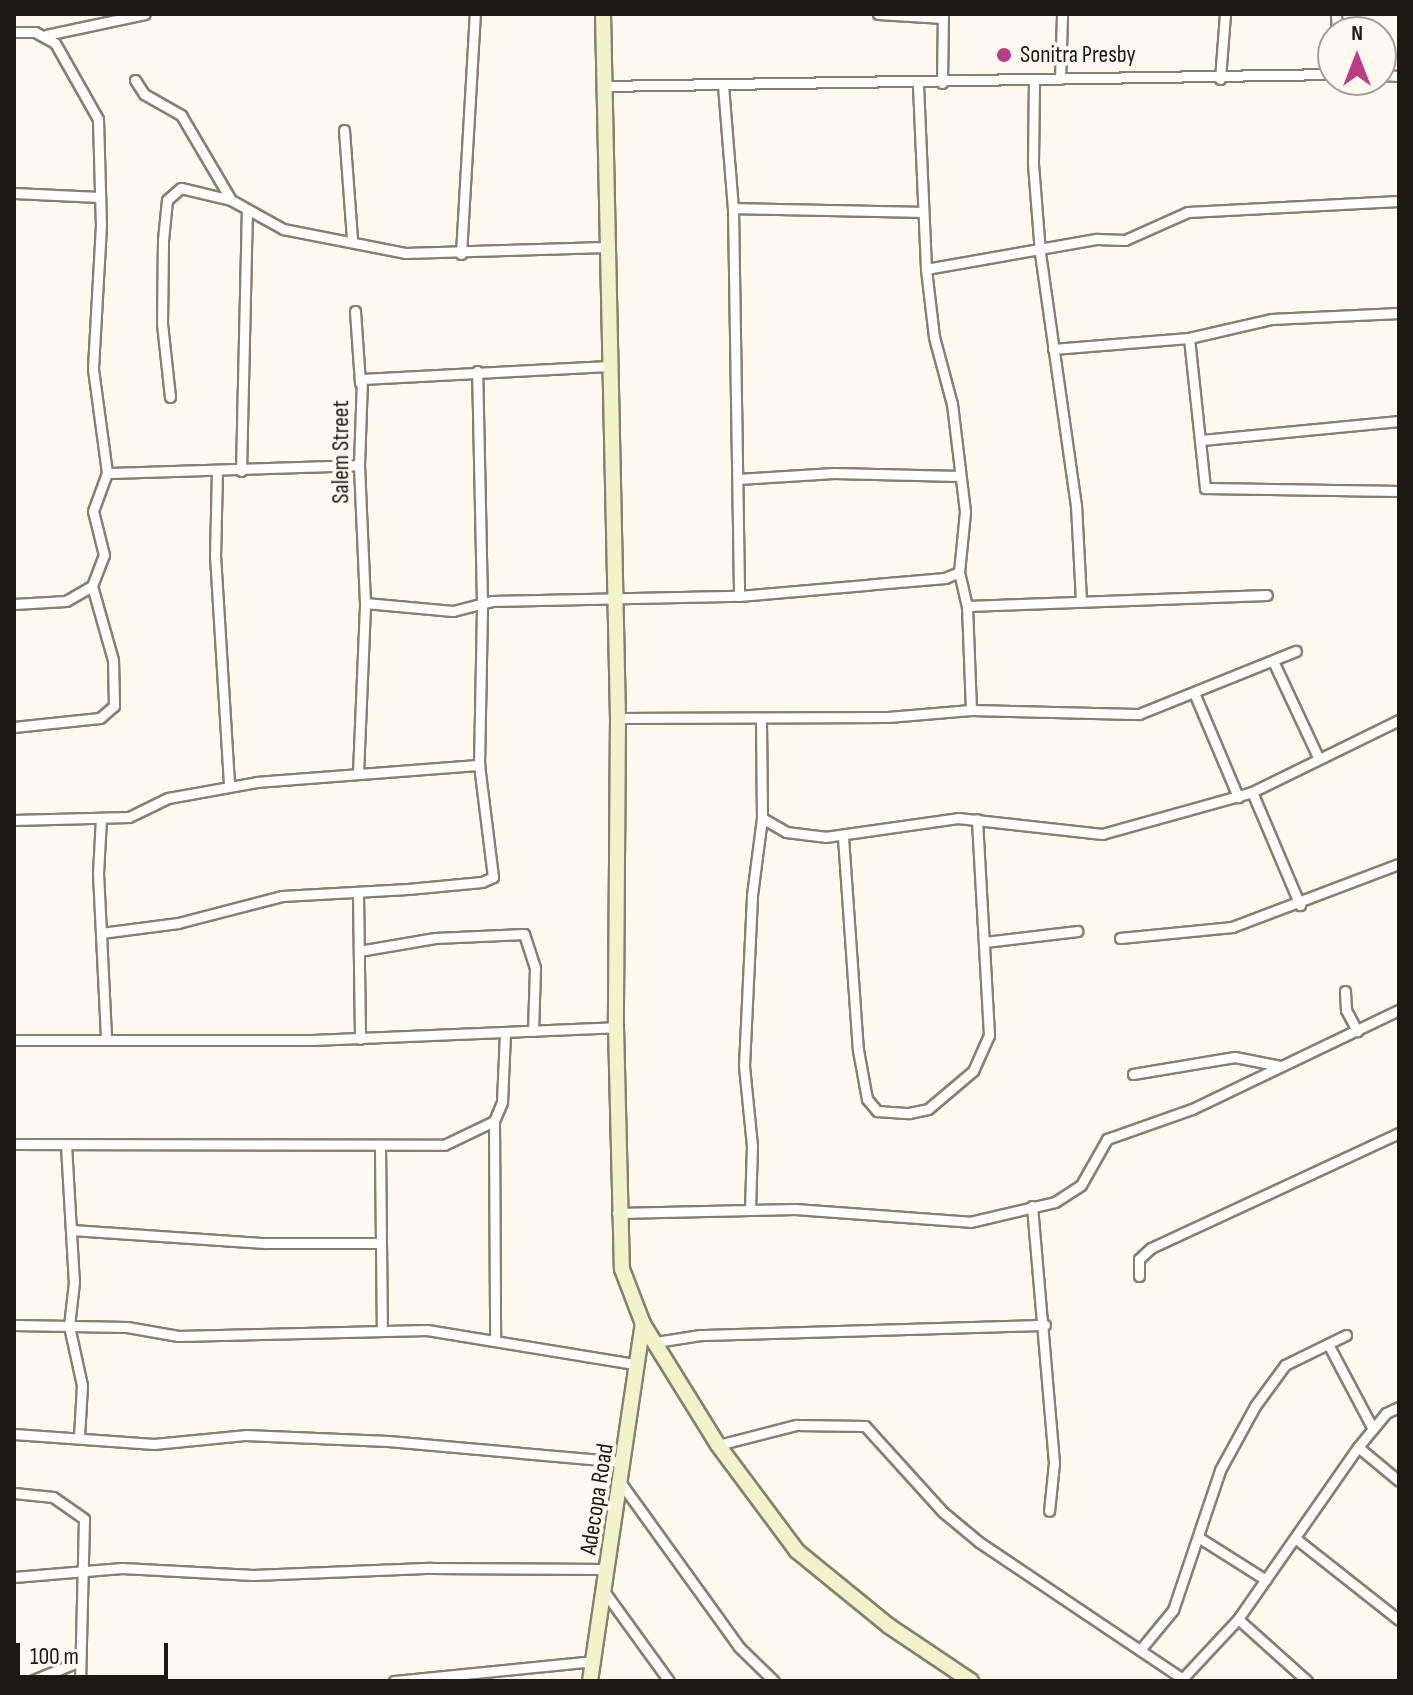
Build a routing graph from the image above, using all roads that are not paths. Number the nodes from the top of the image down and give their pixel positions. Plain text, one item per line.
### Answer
1 (145, 14) edge
2 (475, 14) edge
3 (603, 14) edge
4 (878, 14) edge
5 (1062, 14) edge
6 (1225, 14) edge
7 (943, 16) edge
8 (14, 32) edge
9 (46, 35) junction
10 (1317, 75) edge
11 (1060, 79) junction
12 (1220, 79) junction
13 (135, 80) dead end
14 (1034, 80) junction
15 (942, 83) junction
16 (723, 85) junction
17 (918, 85) junction
18 (603, 86) junction
19 (344, 130) dead end
20 (14, 193) edge
21 (99, 197) junction
22 (231, 200) junction
23 (1399, 201) edge
24 (733, 208) junction
25 (922, 212) junction
26 (247, 213) junction
27 (352, 240) junction
28 (606, 247) junction
29 (1040, 253) junction
30 (461, 254) junction
31 (926, 269) junction
32 (355, 311) dead end
33 (1399, 313) edge
34 (1189, 338) junction
35 (1053, 349) junction
36 (609, 366) junction
37 (477, 371) junction
38 (361, 386) junction
39 (170, 397) dead end
40 (1399, 421) edge
41 (1202, 440) junction
42 (359, 465) junction
43 (217, 470) junction
44 (241, 471) junction
45 (107, 473) junction
46 (959, 476) junction
47 (738, 479) junction
48 (1399, 491) edge
49 (959, 572) junction
50 (92, 586) junction
51 (1267, 595) dead end
52 (739, 596) junction
53 (616, 599) junction
54 (1081, 601) junction
55 (365, 603) junction
56 (482, 603) junction
57 (14, 604) edge
58 (967, 606) junction
59 (1296, 651) dead end
60 (1273, 661) junction
61 (1195, 695) junction
62 (971, 710) junction
63 (618, 718) junction
64 (761, 718) junction
65 (1399, 720) edge
66 (14, 727) edge
67 (1319, 759) junction
68 (479, 765) junction
69 (358, 773) junction
70 (229, 786) junction
71 (1252, 792) junction
72 (1238, 797) junction
73 (101, 818) junction
74 (762, 818) junction
75 (977, 819) junction
76 (14, 820) edge
77 (843, 837) junction
78 (1399, 864) edge
79 (358, 893) junction
80 (1300, 905) junction
81 (1077, 931) dead end
82 (101, 933) junction
83 (1120, 938) dead end
84 (985, 942) junction
85 (359, 951) junction
86 (1345, 991) dead end
87 (1399, 1010) edge
88 (616, 1027) junction
89 (533, 1031) junction
90 (1357, 1031) junction
91 (505, 1033) junction
92 (106, 1037) junction
93 (360, 1039) junction
94 (14, 1040) edge
95 (1280, 1066) junction
96 (1133, 1074) dead end
97 (494, 1121) junction
98 (1399, 1133) edge
99 (14, 1144) edge
100 (66, 1145) junction
101 (380, 1147) junction
102 (1032, 1206) junction
103 (750, 1209) junction
104 (617, 1213) junction
105 (72, 1230) junction
106 (381, 1243) junction
107 (1139, 1276) dead end
108 (643, 1324) junction
109 (14, 1325) edge
110 (1045, 1325) junction
111 (69, 1326) junction
112 (382, 1329) junction
113 (1346, 1335) dead end
114 (495, 1339) junction
115 (656, 1342) junction
116 (1328, 1344) junction
117 (634, 1364) junction
118 (1399, 1407) edge
119 (1373, 1429) junction
120 (14, 1434) edge
121 (79, 1437) junction
122 (718, 1445) junction
123 (1358, 1447) junction
124 (626, 1462) junction
125 (1399, 1481) edge
126 (623, 1486) junction
127 (14, 1493) edge
128 (1049, 1511) dead end
129 (1198, 1537) junction
130 (1295, 1538) junction
131 (608, 1569) junction
132 (84, 1575) junction
133 (14, 1577) edge
134 (1266, 1580) junction
135 (606, 1594) junction
136 (1238, 1619) junction
137 (1399, 1620) edge
138 (1140, 1650) junction
139 (80, 1661) junction
140 (595, 1661) junction
141 (951, 1676) edge
142 (1184, 1680) edge
143 (31, 1681) edge
144 (80, 1681) edge
145 (394, 1681) edge
146 (590, 1681) edge
147 (669, 1681) edge
148 (774, 1681) edge
149 (971, 1681) edge
150 (1307, 1681) edge

1 - 9 street
2 - 30 street
3 - 18 street
4 - 7 street
5 - 11 street
6 - 12 street
7 - 15 street
8 - 9 street
9 - 21 street
10 - 12 street
11 - 12 street
11 - 14 street
13 - 22 street
14 - 15 street
14 - 29 street
15 - 17 street
16 - 17 street
16 - 18 street
16 - 24 street
17 - 25 street
18 - 28 street
19 - 27 street
20 - 21 street
21 - 45 street
22 - 26 street
22 - 39 street
23 - 29 street
24 - 25 street
24 - 47 street
25 - 31 street
26 - 27 street
26 - 44 street
27 - 30 street
28 - 30 street
28 - 36 street
29 - 31 street
29 - 35 street
31 - 46 street
32 - 38 street
33 - 34 street
34 - 35 street
34 - 41 street
35 - 54 street
36 - 37 street, Salem Street
36 - 53 street
37 - 38 street, Salem Street
37 - 56 street
38 - 42 street, Salem Street
40 - 41 street
41 - 48 street
42 - 44 street
42 - 55 street, Salem Street
43 - 44 street
43 - 45 street
43 - 70 street
45 - 50 street
46 - 47 street
46 - 49 street
47 - 52 street
49 - 52 street
49 - 58 street
50 - 57 street
50 - 66 street
51 - 54 street
52 - 53 street
53 - 56 street
53 - 63 street
54 - 58 street
55 - 56 street
55 - 69 street, Salem Street
56 - 68 street
58 - 62 street
59 - 60 street
60 - 61 street
60 - 67 street
61 - 62 street
61 - 72 street
62 - 64 street
63 - 64 street
63 - 88 street
64 - 74 street
65 - 67 street
67 - 71 street
68 - 69 street
68 - 79 street
69 - 70 street
70 - 73 street
71 - 72 street
71 - 80 street
72 - 75 street
73 - 76 street
73 - 82 street
74 - 77 street
74 - 103 street
75 - 77 street
75 - 84 street
77 - 84 street
78 - 80 street
79 - 82 street
79 - 85 street
80 - 83 street
81 - 84 street
82 - 92 street
85 - 89 street
85 - 93 street
86 - 90 street
87 - 90 street
88 - 89 street
88 - 104 street
89 - 91 street
90 - 95 street
91 - 93 street
91 - 97 street
92 - 93 street
92 - 94 street
95 - 96 street
95 - 102 street
97 - 101 street
97 - 114 street
98 - 107 street
99 - 100 street
100 - 101 street
100 - 105 street
101 - 106 street
102 - 103 street
102 - 110 street
103 - 104 street
104 - 108 street
105 - 106 street
105 - 111 street
106 - 112 street
108 - 115 street
108 - 117 street, Adecopa Road
109 - 111 street
110 - 115 street
110 - 128 street
111 - 112 street
111 - 121 street
112 - 114 street
113 - 116 street
114 - 117 street
115 - 122 street
116 - 119 street
116 - 129 street
117 - 124 street, Adecopa Road
118 - 119 street
119 - 123 street
120 - 121 street
121 - 124 street
122 - 138 street
122 - 141 street
123 - 125 street
123 - 130 street
124 - 126 street, Adecopa Road
126 - 131 street, Adecopa Road
126 - 148 street
127 - 132 street
129 - 134 street
129 - 138 street
130 - 134 street
130 - 137 street
131 - 132 street
131 - 135 street, Adecopa Road
132 - 133 street
132 - 139 street
134 - 136 street
135 - 140 street, Adecopa Road
135 - 147 street
136 - 142 street
136 - 150 street
138 - 142 street
139 - 143 street
139 - 144 street
140 - 145 street
140 - 146 street, Adecopa Road
141 - 149 street

